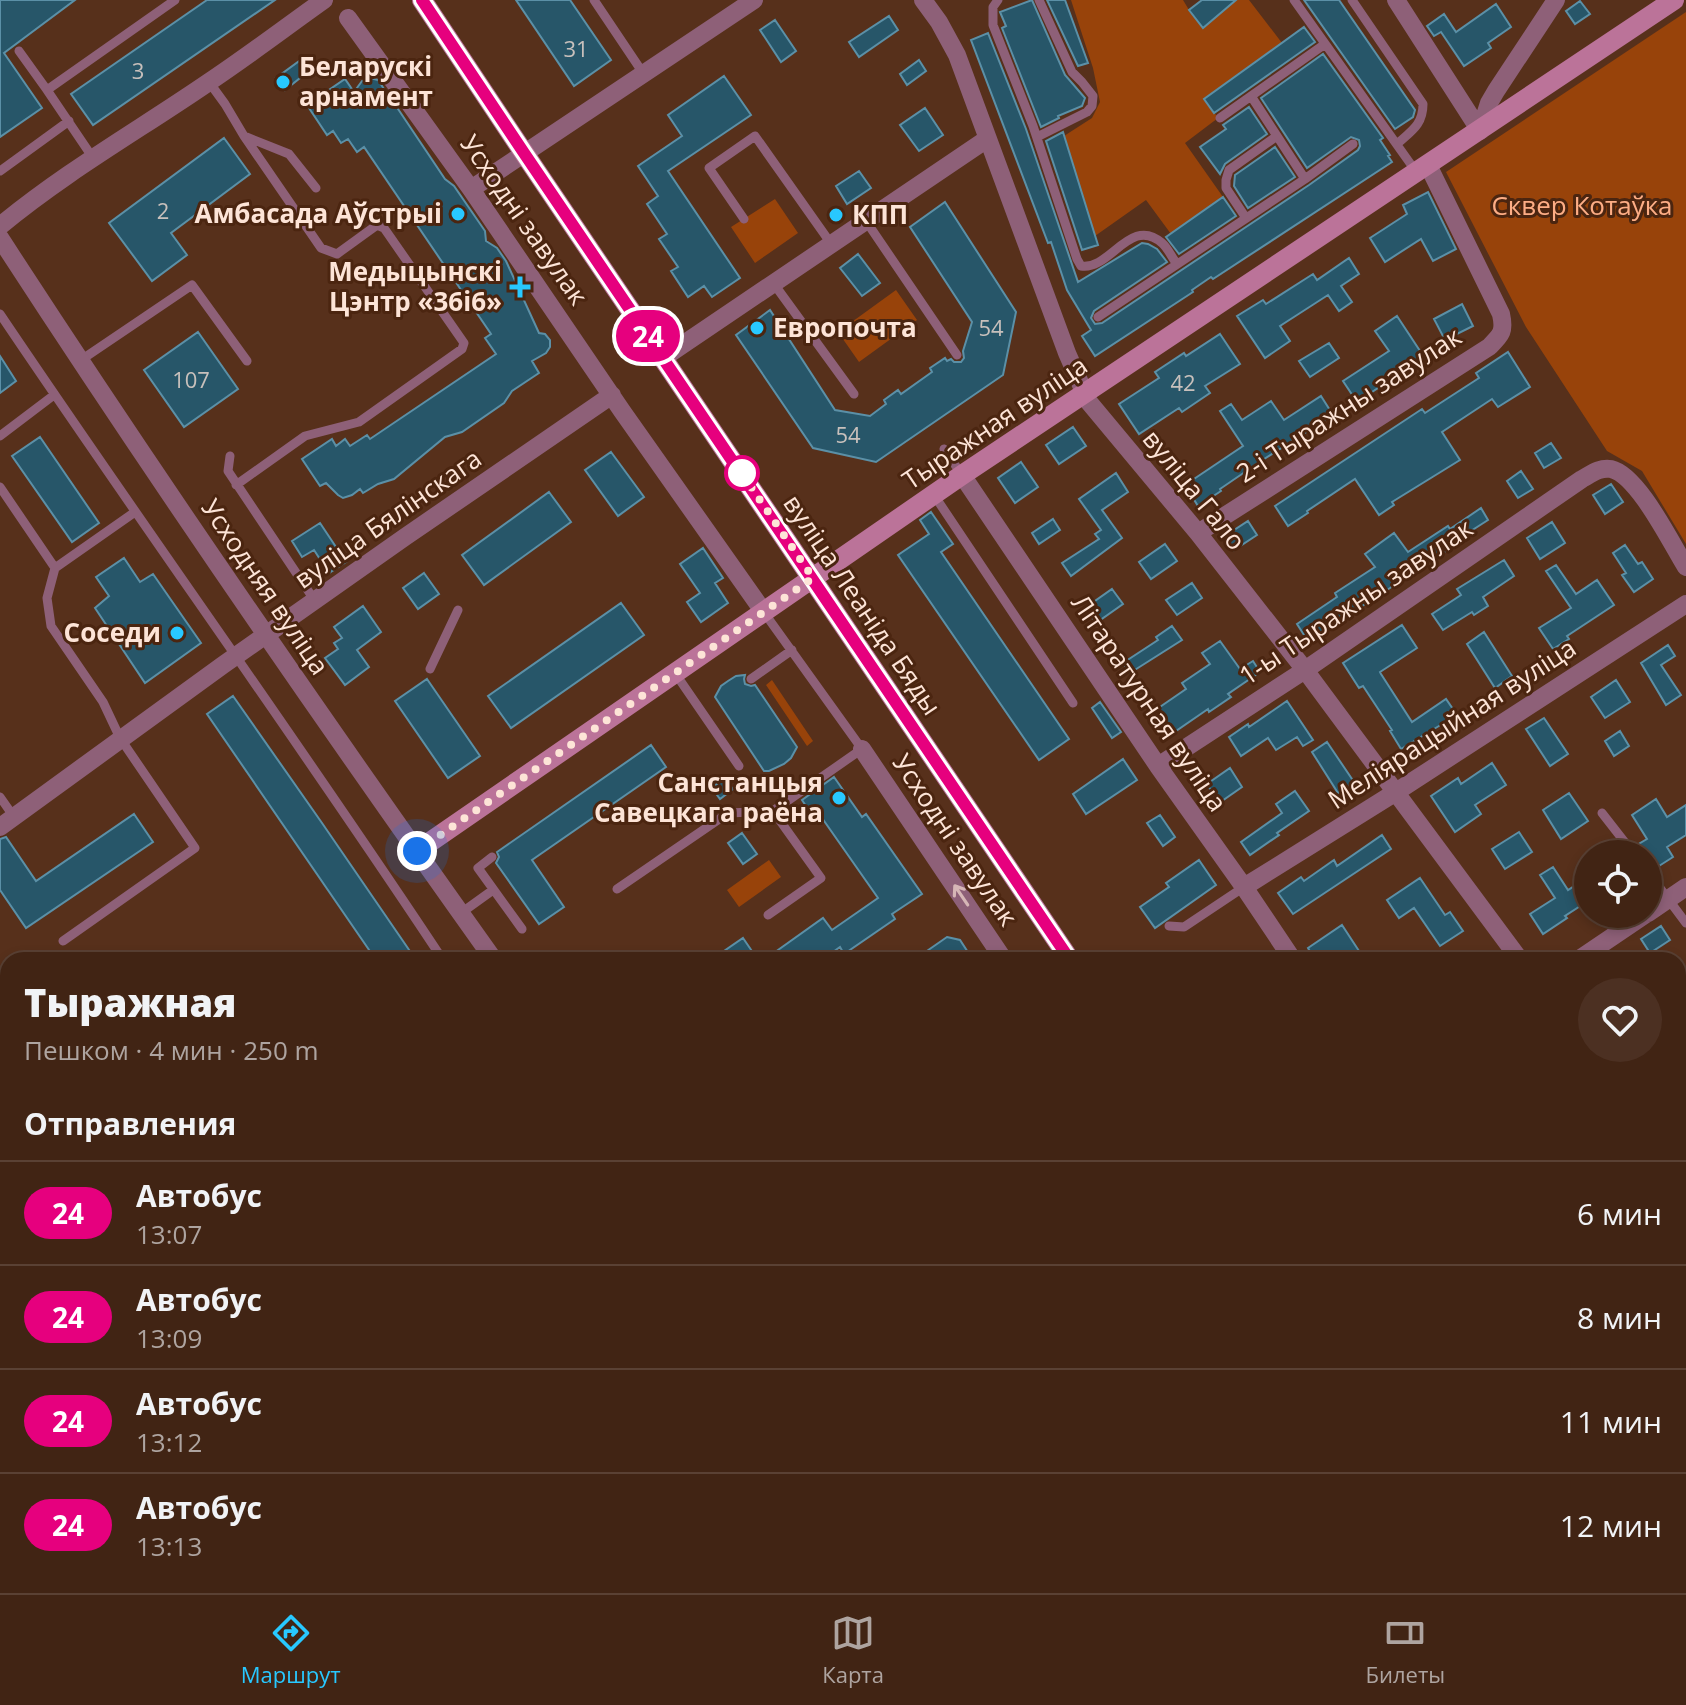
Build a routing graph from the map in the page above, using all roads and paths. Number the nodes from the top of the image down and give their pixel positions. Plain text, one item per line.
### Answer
1 (175, 0) edge
2 (324, 0) edge
3 (422, 0) edge
4 (594, 0) edge
5 (754, 0) edge
6 (923, 0) edge
7 (998, 0) edge
8 (1039, 0) edge
9 (1294, 0) edge
10 (1352, 0) edge
11 (1396, 0) edge
12 (1556, 0) edge
13 (1674, 0) edge
14 (348, 18) dead end
15 (1325, 44) junction
16 (19, 51) dead end
17 (643, 73) junction
18 (209, 82) junction
19 (47, 90) junction
20 (1251, 96) junction
21 (1220, 118) dead end
22 (69, 121) junction
23 (1480, 131) junction
24 (244, 136) junction
25 (1277, 136) junction
26 (1037, 137) junction
27 (987, 139) junction
28 (1353, 144) dead end
29 (1397, 144) junction
30 (524, 153) junction
31 (93, 158) junction
32 (1423, 169) junction
33 (0, 171) edge
34 (1305, 179) junction
35 (316, 188) dead end
36 (471, 189) junction
37 (1246, 218) junction
38 (744, 219) dead end
39 (866, 221) junction
40 (0, 226) edge
41 (0, 238) edge
42 (832, 245) junction
43 (1177, 264) junction
44 (774, 284) junction
45 (791, 310) junction
46 (0, 314) edge
47 (782, 317) dead end
48 (1098, 317) dead end
49 (957, 355) dead end
50 (663, 358) junction
51 (81, 360) junction
52 (247, 361) dead end
53 (854, 394) dead end
54 (1084, 394) junction
55 (54, 395) junction
56 (612, 395) junction
57 (0, 436) edge
58 (944, 449) dead end
59 (230, 456) dead end
60 (962, 475) junction
61 (236, 485) junction
62 (1, 491) edge
63 (925, 505) junction
64 (135, 512) junction
65 (1198, 533) junction
66 (1686, 567) edge
67 (55, 568) junction
68 (813, 578) junction
69 (315, 601) junction
70 (1686, 604) edge
71 (458, 610) dead end
72 (763, 611) junction
73 (266, 636) junction
74 (792, 650) junction
75 (236, 657) junction
76 (430, 669) dead end
77 (1305, 670) junction
78 (675, 673) junction
79 (751, 679) dead end
80 (1073, 703) dead end
81 (120, 738) junction
82 (862, 749) junction
83 (739, 766) dead end
84 (1158, 766) junction
85 (1396, 792) junction
86 (0, 797) edge
87 (773, 811) junction
88 (1602, 813) dead end
89 (7, 823) edge
90 (1623, 840) edge
91 (417, 851) junction
92 (492, 857) dead end
93 (1244, 887) junction
94 (1686, 887) edge
95 (617, 889) dead end
96 (493, 890) junction
97 (1662, 890) edge
98 (1669, 899) junction
99 (1662, 903) edge
100 (461, 913) junction
101 (768, 915) dead end
102 (1686, 923) edge
103 (1169, 926) dead end
104 (1625, 928) edge
105 (522, 929) dead end
106 (63, 941) dead end
107 (438, 952) edge
108 (488, 952) edge
109 (999, 952) edge
110 (1065, 952) edge
111 (1288, 952) edge
112 (1514, 952) edge
113 (1590, 952) edge

1 - 19 lane
2 - 18 street
3 - 30 street, вуліца Леаніда Бяды
4 - 17 lane
5 - 17 street
6 - 27 street, вуліца Гало
7 - 26 lane
8 - 26 lane
9 - 15 lane
10 - 29 lane
11 - 23 street
12 - 23 street
13 - 23 street, Тыражная вуліца
14 - 36 street, Усходні завулак
15 - 20 lane
15 - 29 lane
16 - 19 lane
17 - 30 street
18 - 24 lane
18 - 31 street
19 - 22 lane
20 - 21 lane
20 - 25 lane
22 - 31 lane
22 - 33 lane
23 - 32 street, Тыражная вуліца
24 - 35 lane
24 - 61 lane
25 - 34 lane
25 - 37 lane
26 - 43 lane
27 - 39 street
27 - 54 street, вуліца Гало
28 - 34 lane
29 - 32 lane
30 - 36 street
30 - 50 street, вуліца Леаніда Бяды
31 - 40 street
32 - 54 street, Тыражная вуліца
32 - 65 street, 2-і Тыражны завулак
34 - 37 lane
36 - 56 street, Усходні завулак
37 - 43 lane
38 - 42 lane
39 - 42 street
39 - 49 lane
41 - 51 street, Усходняя вуліца
42 - 44 street
43 - 48 lane
44 - 45 lane
44 - 50 street
45 - 47 lane
45 - 53 lane
46 - 55 lane
50 - 68 street, вуліца Леаніда Бяды
51 - 52 lane
51 - 73 street, Усходняя вуліца
54 - 60 street, Тыражная вуліца
54 - 65 street, вуліца Гало
55 - 57 lane
55 - 64 lane
56 - 69 street, вуліца Бялінскага
56 - 72 street, Усходні завулак
58 - 60 lane
59 - 61 lane
60 - 63 street, Тыражная вуліца
60 - 84 street, Літаратурная вуліца
61 - 69 lane
62 - 67 lane
63 - 68 street, Тыражная вуліца
63 - 80 lane
64 - 67 lane
64 - 75 lane
65 - 77 street, вуліца Гало
66 - 77 street, 1-ы Тыражны завулак
67 - 81 lane
68 - 72 street, Тыражная вуліца
68 - 110 street, вуліца Леаніда Бяды
69 - 73 street, вуліца Бялінскага
70 - 85 street, Меліярацыйная вуліца
71 - 76 lane
72 - 74 lane
72 - 78 street, Тыражная вуліца
73 - 75 street, вуліца Бялінскага
73 - 91 street, Усходняя вуліца
74 - 79 lane
74 - 82 lane
75 - 81 street, вуліца Бялінскага
75 - 107 lane
77 - 84 street, 1-ы Тыражны завулак
77 - 85 street, вуліца Гало
78 - 83 lane
78 - 91 street, Тыражная вуліца
81 - 89 street, вуліца Бялінскага
81 - 106 lane
82 - 87 lane
109 -> 82 street, Усходні завулак
84 - 93 street, Літаратурная вуліца
85 - 93 street, Меліярацыйная вуліца
85 - 112 street, вуліца Гало
86 - 89 lane
87 - 95 lane
87 - 101 lane
88 - 90 lane
91 - 100 street, Усходняя вуліца
92 - 96 lane
93 - 103 lane
93 - 111 street, Літаратурная вуліца
94 - 98 street
96 - 100 lane
96 - 105 lane
97 - 98 lane
98 - 99 street
98 - 102 lane
100 - 108 street, Усходняя вуліца
104 - 113 street

